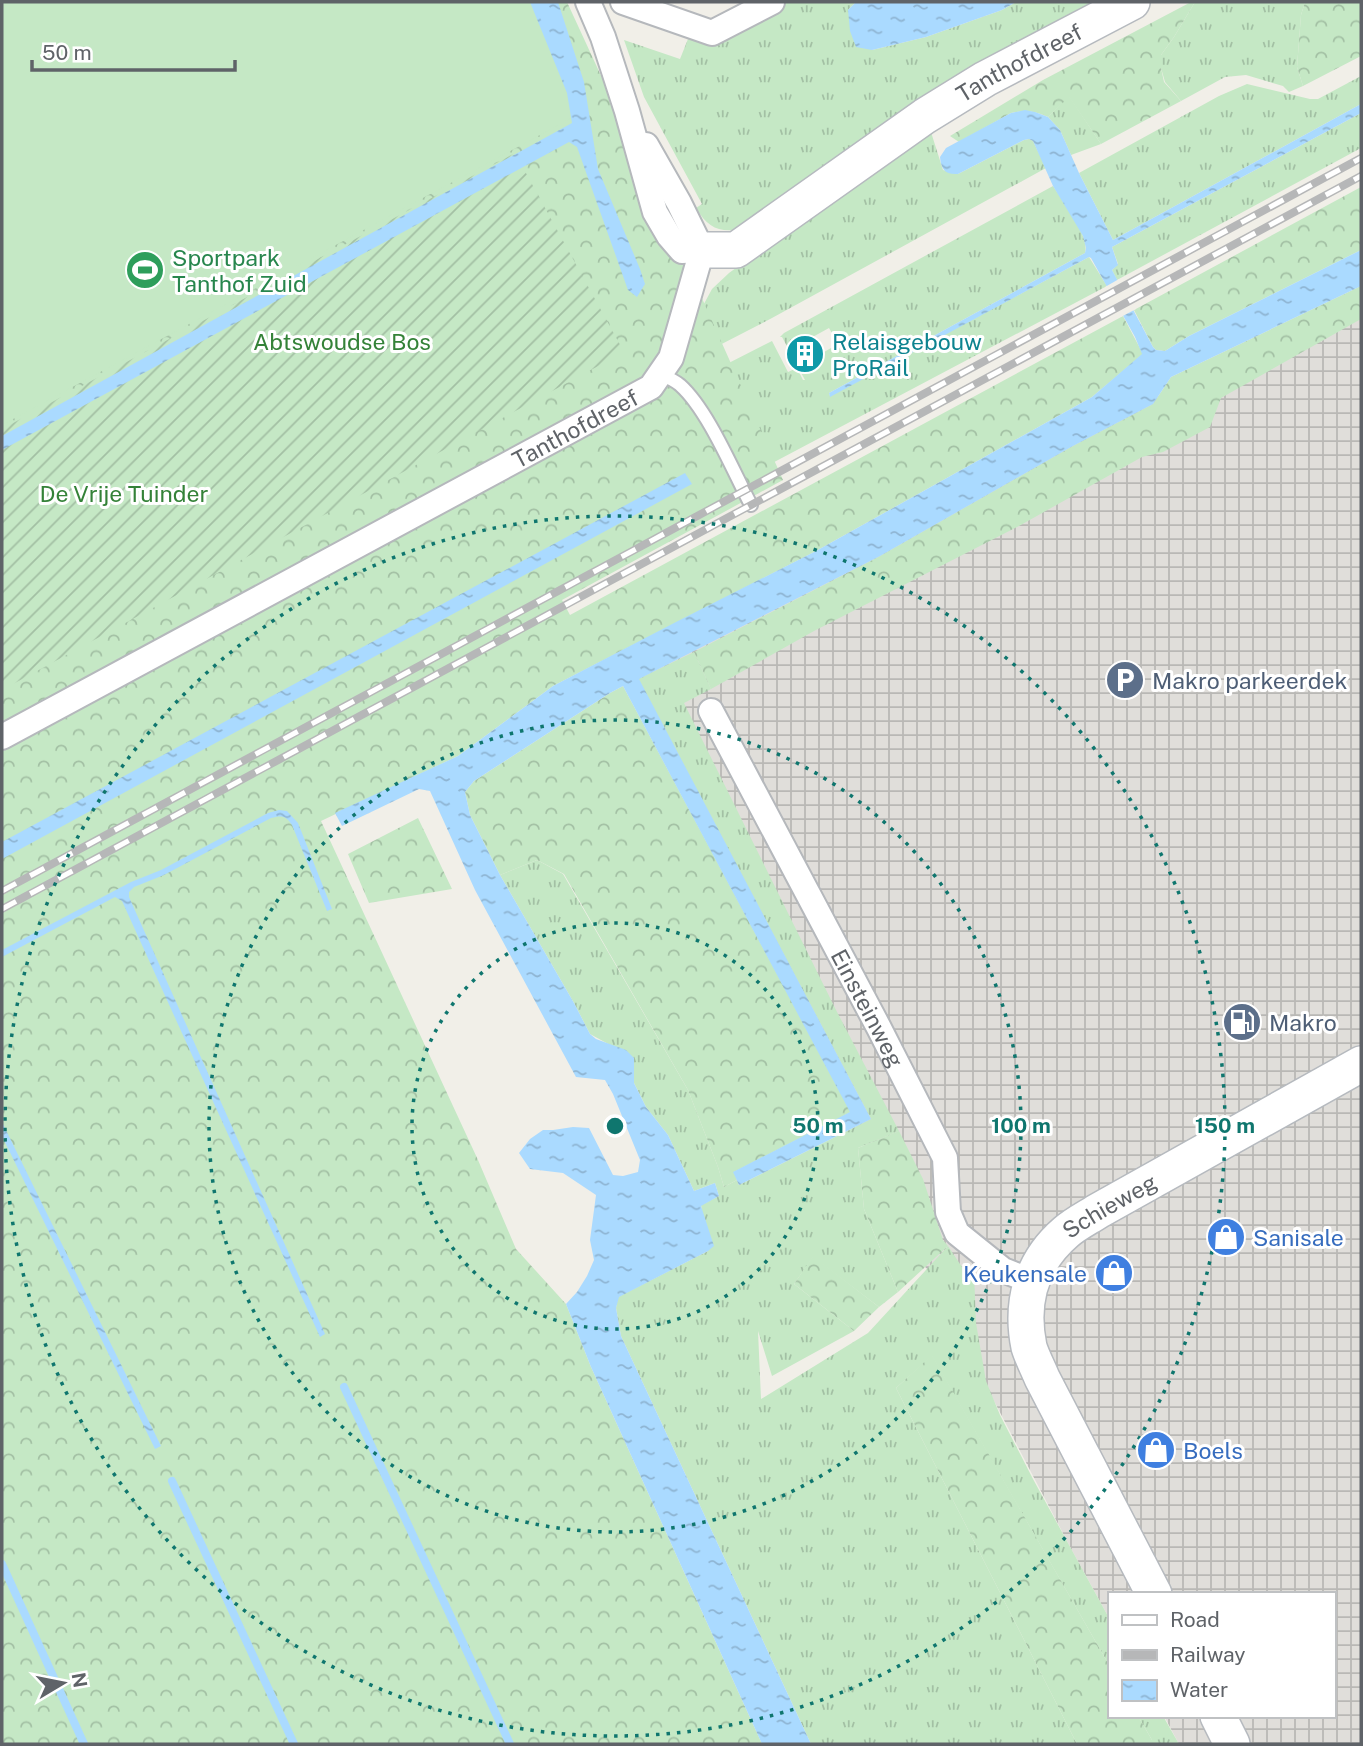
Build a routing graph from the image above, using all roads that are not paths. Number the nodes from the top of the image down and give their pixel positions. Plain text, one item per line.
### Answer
1 (590, 2) edge
2 (623, 2) edge
3 (772, 2) edge
4 (1132, 2) edge
5 (702, 250) junction
6 (660, 374) junction
7 (751, 505) dead end
8 (711, 711) dead end
9 (2, 737) edge
10 (1361, 1064) edge
11 (1031, 1281) junction
12 (1153, 1592) edge
13 (1219, 1718) edge
14 (1232, 1744) edge

1 - 5 street
2 - 3 street
4 - 5 street, Tanthofdreef
5 - 6 street, Tanthofdreef
6 - 7 lane
6 - 9 street, Tanthofdreef
8 - 11 street, Einsteinweg
10 - 11 street, Schieweg
11 - 12 street, Schieweg
13 - 14 street

